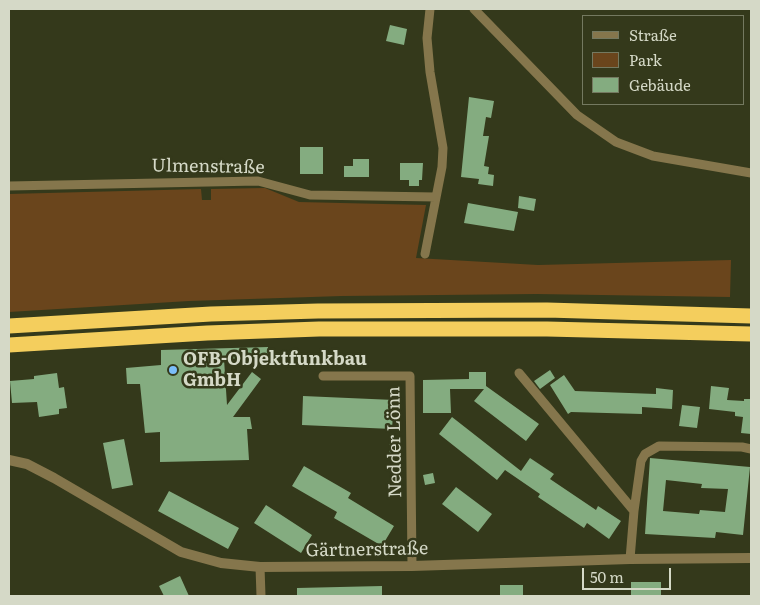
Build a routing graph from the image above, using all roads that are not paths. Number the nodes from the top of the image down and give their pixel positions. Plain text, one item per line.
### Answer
1 (430, 9) edge
2 (474, 9) edge
3 (751, 173) edge
4 (9, 186) edge
5 (436, 197) junction
6 (424, 254) dead end
7 (751, 316) edge
8 (9, 326) edge
9 (751, 334) edge
10 (9, 345) edge
11 (519, 374) dead end
12 (323, 376) dead end
13 (751, 449) edge
14 (9, 460) edge
15 (634, 510) junction
16 (751, 558) edge
17 (630, 559) junction
18 (412, 566) junction
19 (260, 567) junction
20 (261, 596) edge

1 - 5 street
2 - 3 street
4 - 5 street, Ulmenstraße
5 - 6 street
7 - 8 highway
9 - 10 highway
11 - 15 street
12 - 18 street, Nedder Lönn
13 - 15 street
14 - 19 street, Gärtnerstraße
15 - 17 street
16 - 17 street, Gärtnerstraße
17 - 18 street, Gärtnerstraße
18 - 19 street, Gärtnerstraße
19 - 20 street

